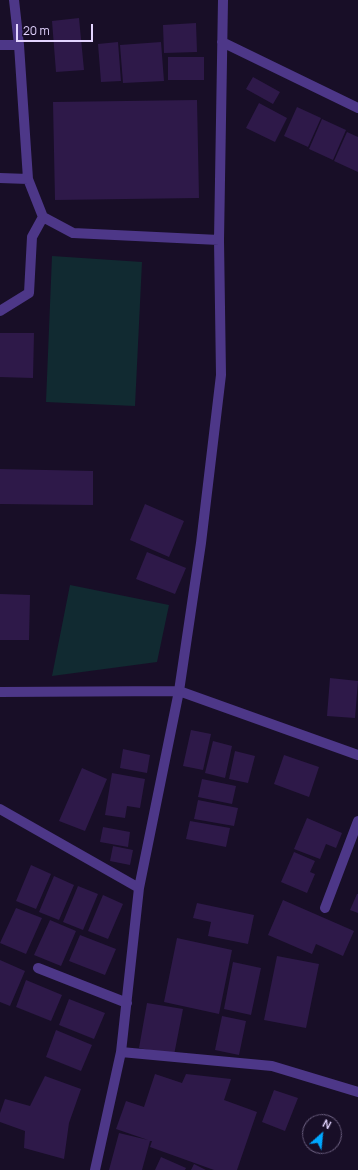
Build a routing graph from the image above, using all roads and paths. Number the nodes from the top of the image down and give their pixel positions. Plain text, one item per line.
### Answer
1 (14, 0) edge
2 (223, 0) edge
3 (222, 42) junction
4 (0, 45) edge
5 (19, 45) junction
6 (358, 108) edge
7 (0, 178) edge
8 (28, 179) junction
9 (43, 217) junction
10 (219, 240) junction
11 (0, 311) edge
12 (179, 691) junction
13 (0, 692) edge
14 (358, 755) edge
15 (0, 809) edge
16 (358, 821) edge
17 (139, 888) junction
18 (325, 908) dead end
19 (38, 968) dead end
20 (127, 1003) junction
21 (121, 1052) junction
22 (358, 1092) edge
23 (96, 1170) edge

1 - 5 street
2 - 3 street
3 - 6 street
3 - 10 street
4 - 5 street
5 - 8 street
7 - 8 street
8 - 9 street
9 - 10 street
9 - 11 street
10 - 12 street
12 - 13 street
12 - 14 street
12 - 17 street
15 - 17 street
16 - 18 street
17 - 20 street
19 - 20 street
20 - 21 street
21 - 22 street
21 - 23 street

